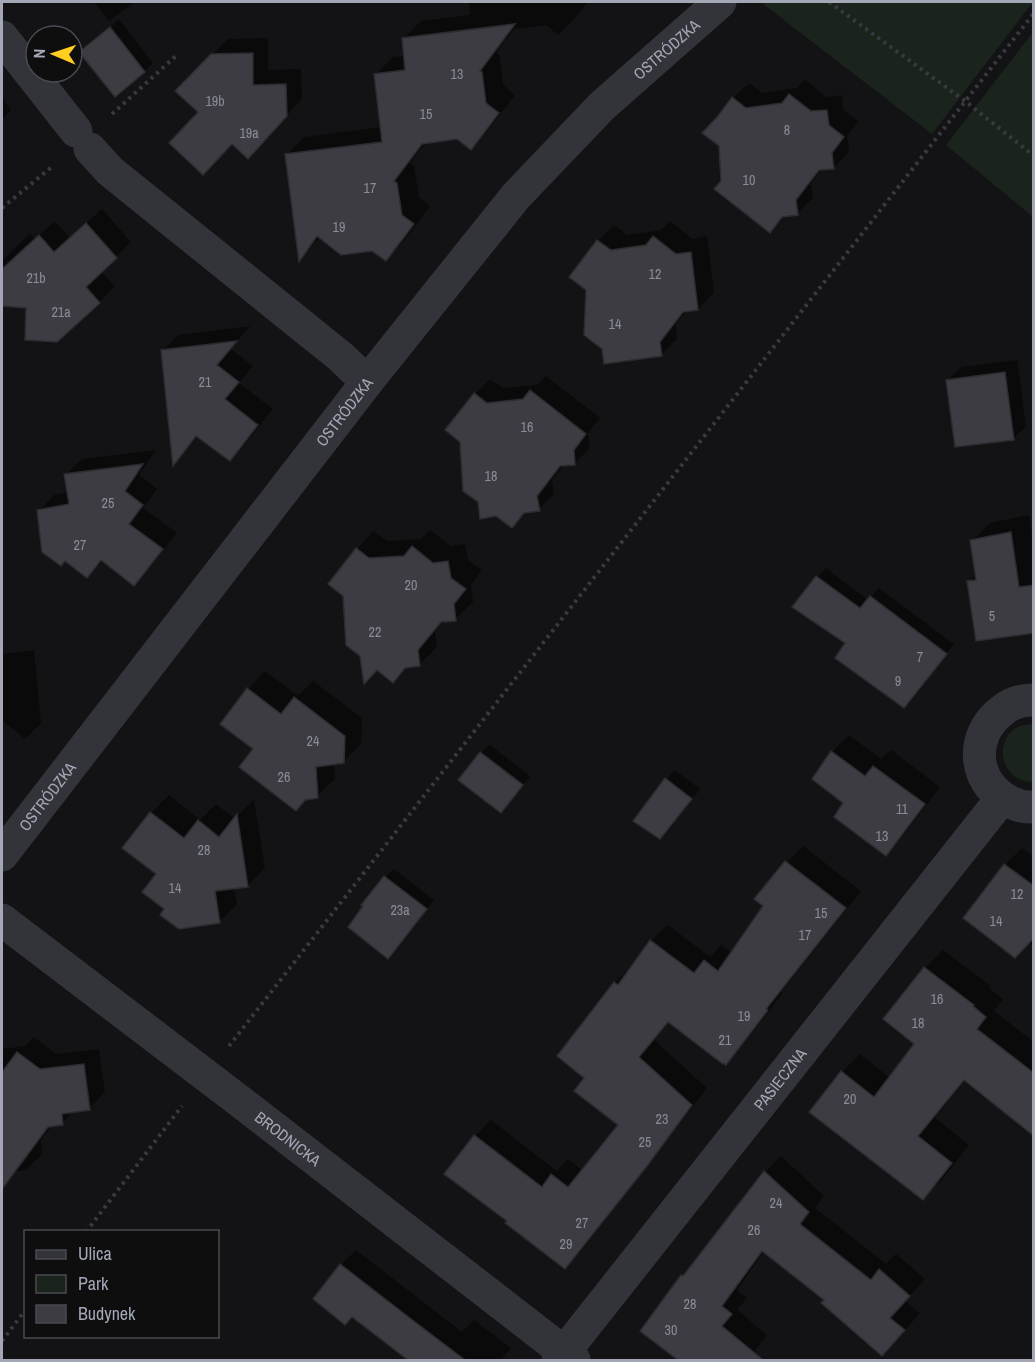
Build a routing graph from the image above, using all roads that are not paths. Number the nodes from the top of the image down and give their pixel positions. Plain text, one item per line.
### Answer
1 (720, 2) edge
2 (2, 37) edge
3 (367, 382) junction
4 (1034, 700) edge
5 (1002, 798) junction
6 (1034, 807) edge
7 (2, 855) edge
8 (2, 920) edge
9 (565, 1358) edge

1 - 3 street, OSTRÓDZKA
2 - 3 street
3 - 7 street, OSTRÓDZKA
4 - 5 street
5 - 6 street
5 - 9 street, PASIECZNA
8 - 9 street, BRODNICKA

